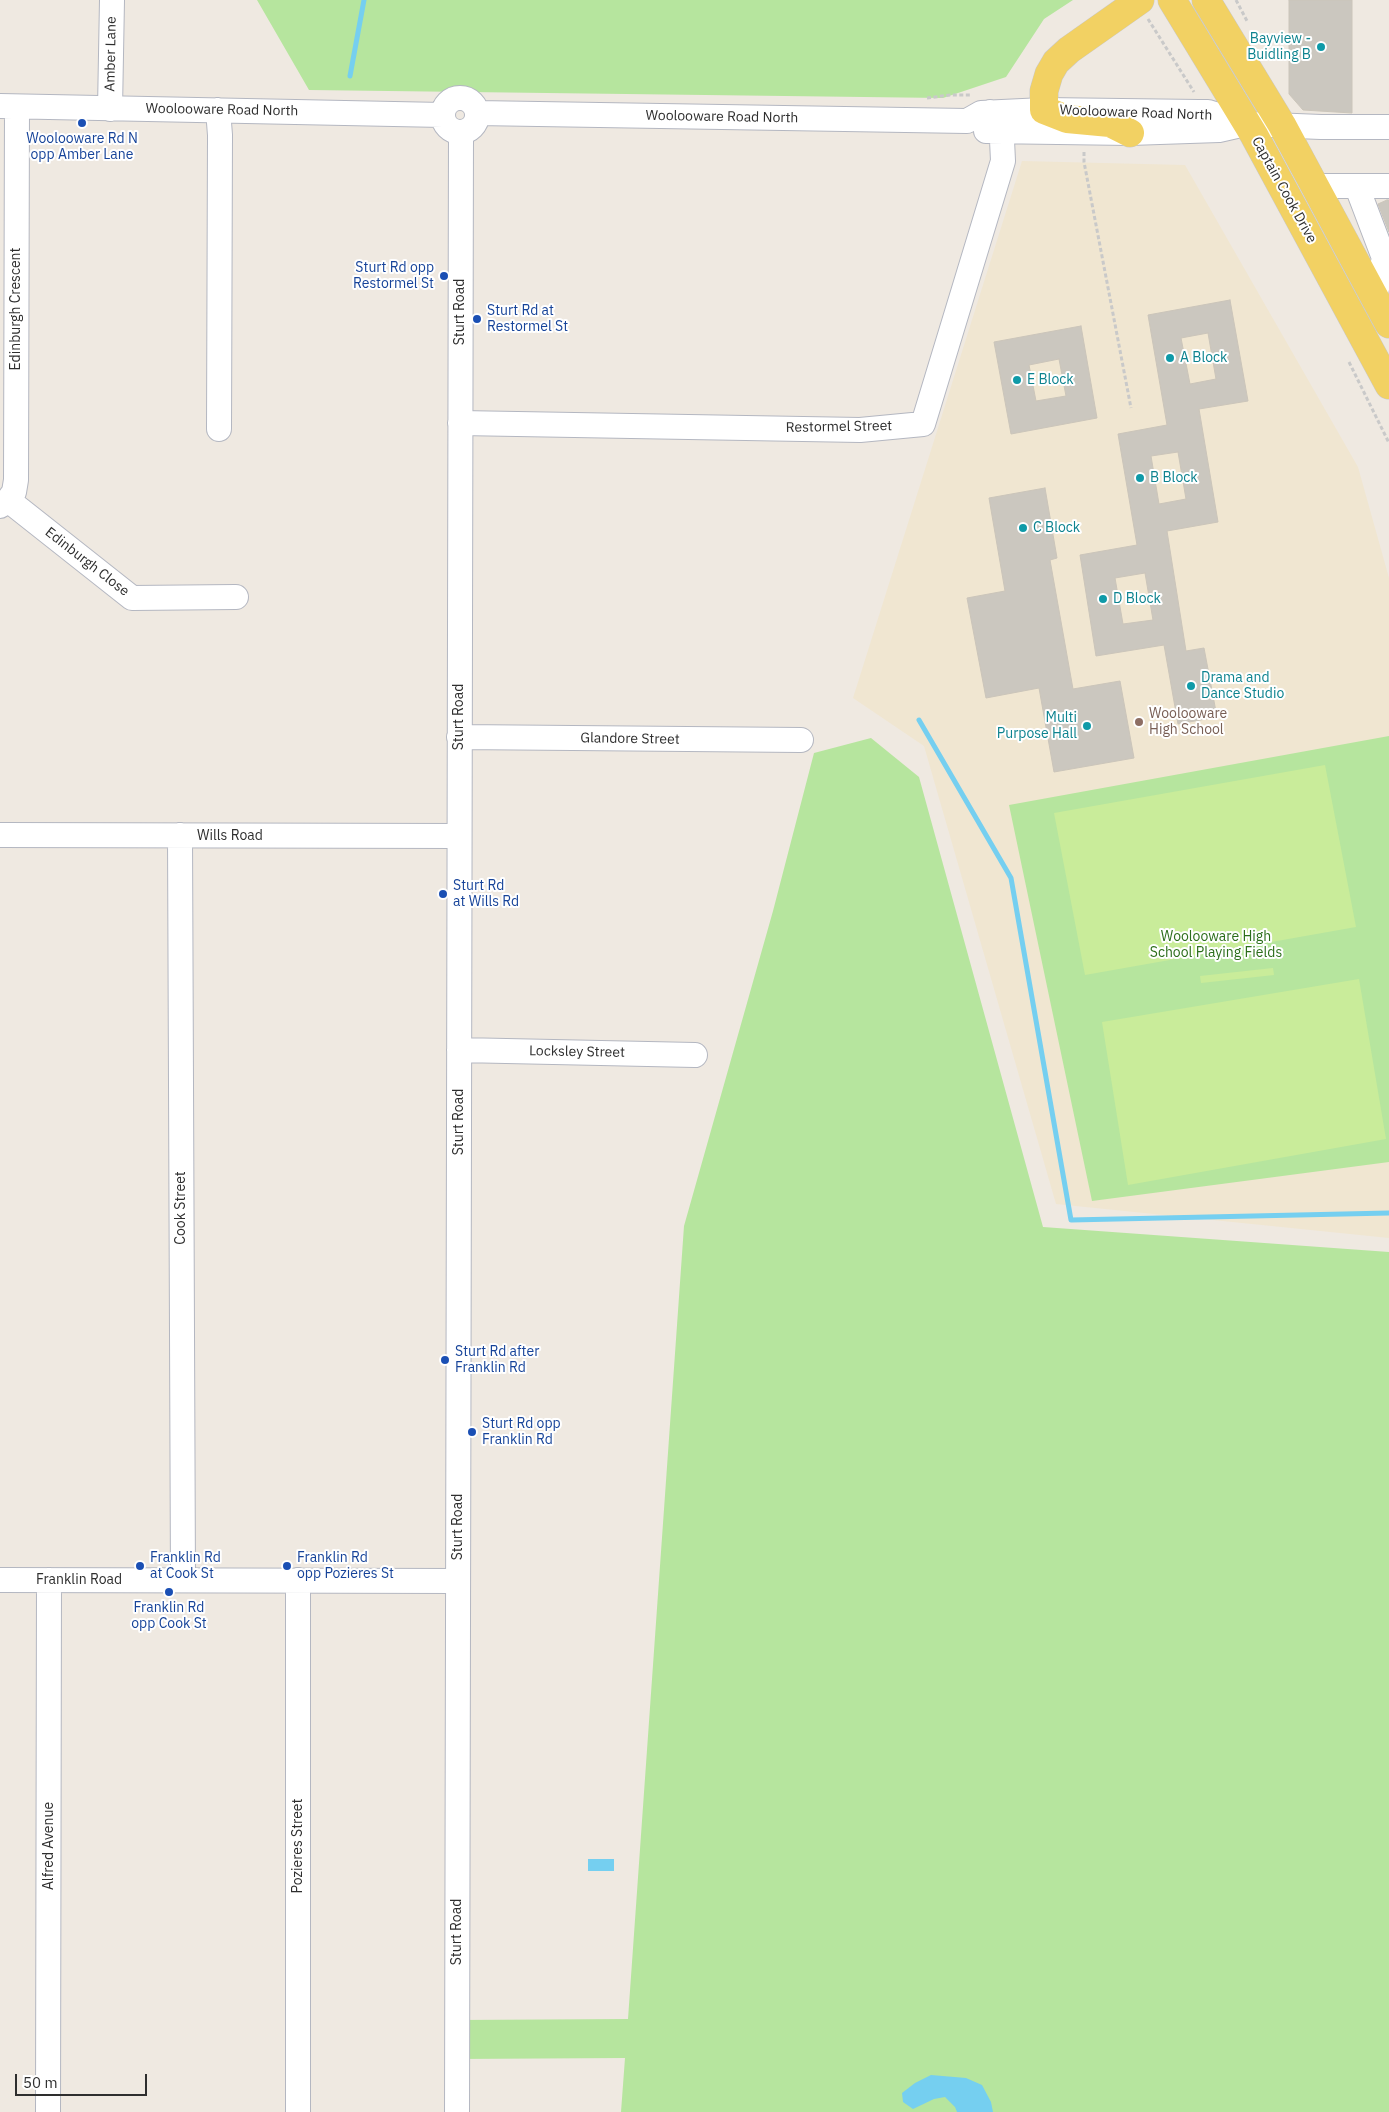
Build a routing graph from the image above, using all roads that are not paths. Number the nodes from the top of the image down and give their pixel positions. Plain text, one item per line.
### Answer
1 (112, 0) edge
2 (1172, 0) edge
3 (1206, 0) edge
4 (1139, 1) edge
5 (8, 107) edge
6 (110, 108) junction
7 (218, 110) junction
8 (1044, 110) junction
9 (477, 113) junction
10 (989, 113) junction
11 (443, 115) junction
12 (1247, 124) junction
13 (1282, 126) junction
14 (1389, 127) edge
15 (461, 132) junction
16 (1130, 132) junction
17 (1315, 186) junction
18 (1356, 186) junction
19 (1389, 186) edge
20 (1375, 297) junction
21 (1389, 324) edge
22 (1389, 385) edge
23 (460, 423) junction
24 (219, 429) dead end
25 (4, 503) edge
26 (236, 597) dead end
27 (459, 736) junction
28 (801, 740) dead end
29 (0, 835) edge
30 (180, 835) junction
31 (459, 836) junction
32 (459, 1050) junction
33 (695, 1055) dead end
34 (0, 1580) edge
35 (49, 1580) junction
36 (183, 1580) junction
37 (298, 1580) junction
38 (458, 1581) junction
39 (48, 2112) edge
40 (298, 2112) edge
41 (457, 2112) edge

1 - 6 street, Amber Lane
2 - 12 main road, Captain Cook Drive
3 - 13 main road, Captain Cook Drive
4 - 8 main road
5 - 6 street, Woolooware Road North
5 - 25 street, Edinburgh Crescent
6 - 7 street, Woolooware Road North
7 - 11 street, Woolooware Road North
7 - 24 street
8 - 10 street, Woolooware Road North
8 - 12 street, Woolooware Road North
8 - 16 main road
9 - 10 street, Woolooware Road North
9 - 11 street
9 - 15 street
10 - 16 street, Woolooware Road North
10 - 23 street, Restormel Street
11 - 15 street
12 - 13 street, Woolooware Road North
12 - 16 street, Woolooware Road North
12 - 22 main road, Captain Cook Drive
13 - 14 street, Woolooware Road North
13 - 17 main road, Captain Cook Drive
15 - 23 street, Sturt Road
17 - 18 street
17 - 20 main road, Captain Cook Drive
18 - 19 street
18 - 20 street
20 - 21 main road, Captain Cook Drive
23 - 27 street, Sturt Road
25 - 26 street, Edinburgh Close
27 - 28 street, Glandore Street
27 - 31 street, Sturt Road
29 - 30 street, Wills Road
30 - 31 street, Wills Road
30 - 36 street, Cook Street
31 - 32 street, Sturt Road
32 - 33 street, Locksley Street
32 - 38 street, Sturt Road
34 - 35 street, Franklin Road
35 - 36 street, Franklin Road
35 - 39 street, Alfred Avenue
36 - 37 street, Franklin Road
37 - 38 street, Franklin Road
37 - 40 street, Pozieres Street
38 - 41 street, Sturt Road

